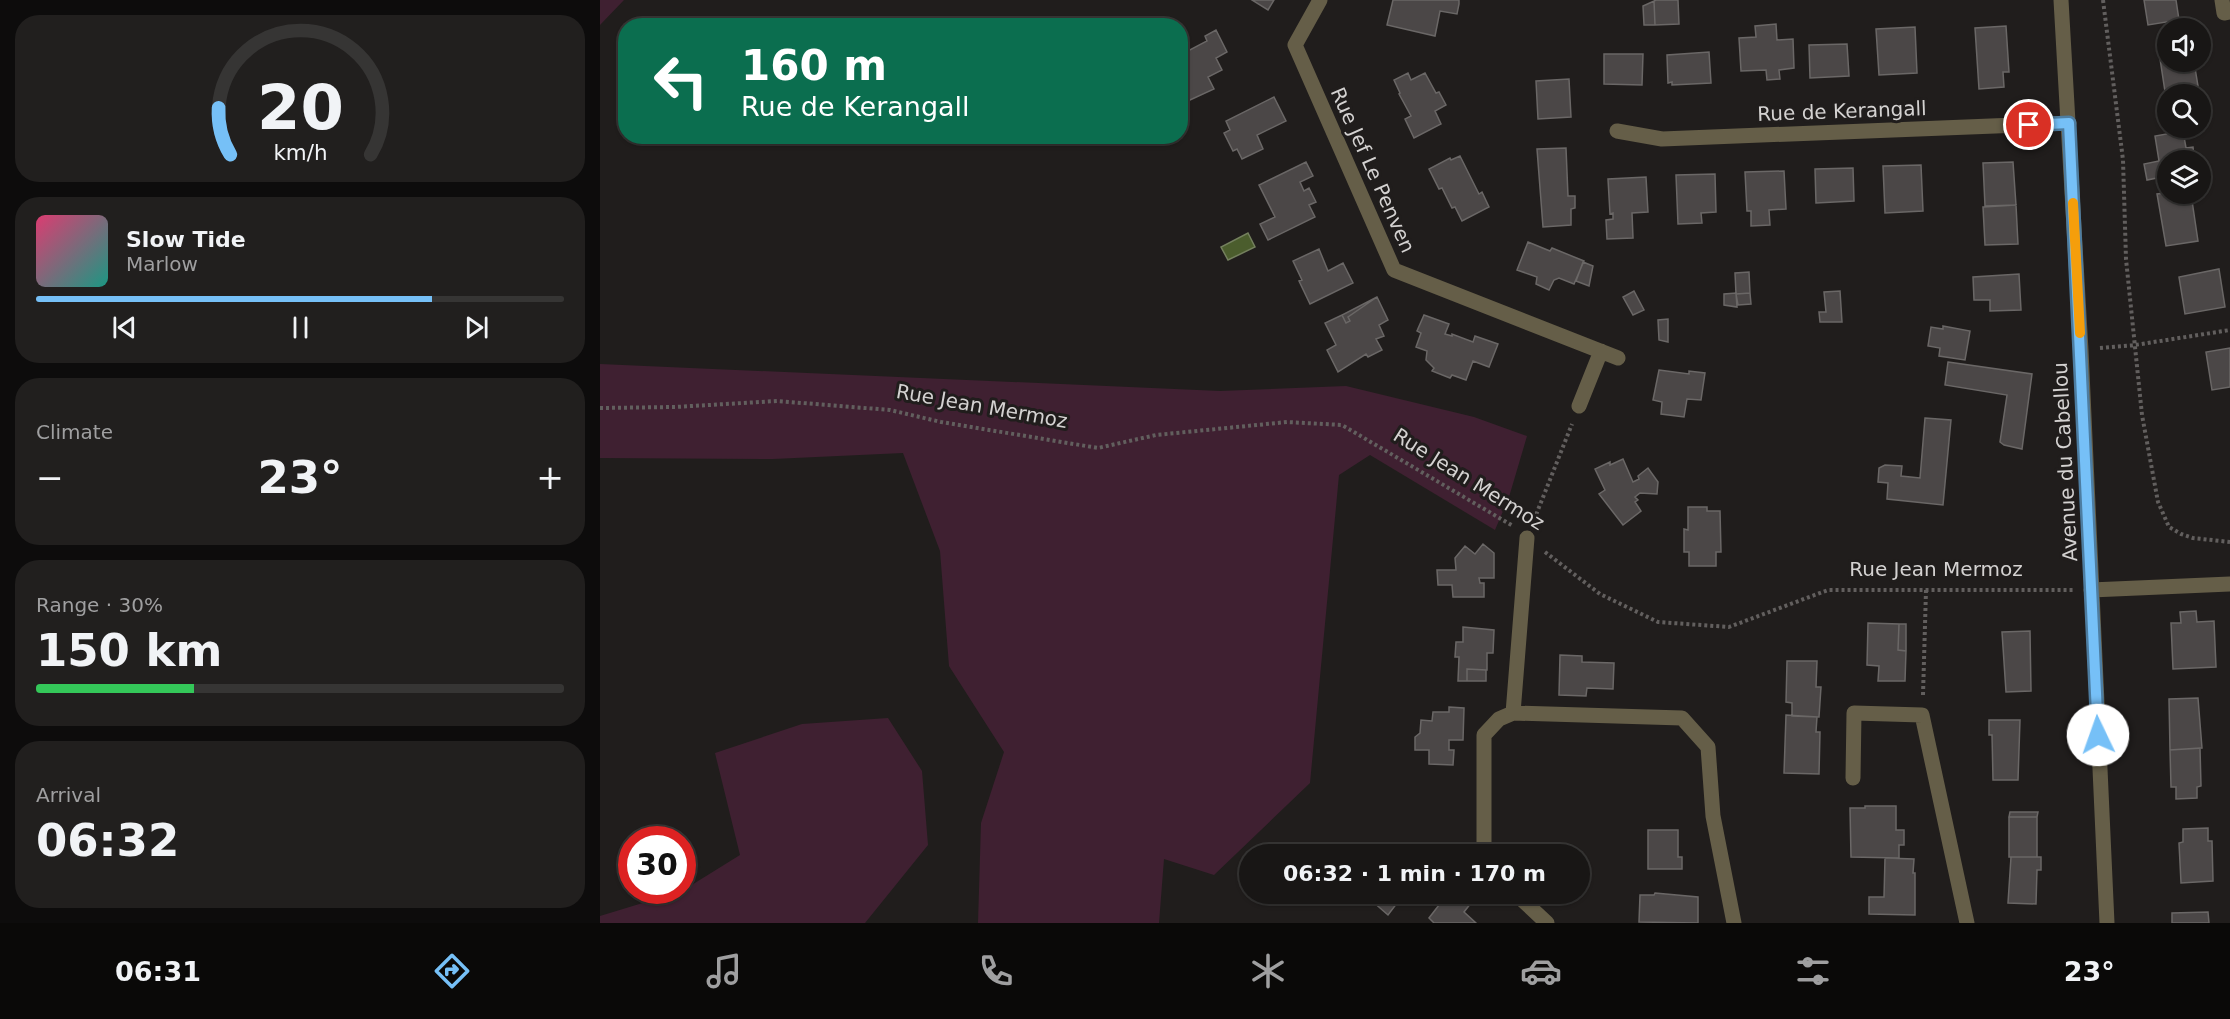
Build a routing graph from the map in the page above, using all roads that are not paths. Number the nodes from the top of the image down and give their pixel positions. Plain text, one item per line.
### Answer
1 (1320, 0) edge
2 (2061, 0) edge
3 (2222, 0) edge
4 (2230, 12) edge
5 (2069, 123) junction
6 (1617, 131) dead end
7 (1601, 351) junction
8 (1618, 358) dead end
9 (1580, 406) road end
10 (1527, 538) road end
11 (2230, 584) edge
12 (2091, 590) junction
13 (1513, 713) junction
14 (1853, 778) dead end
15 (1484, 844) edge
16 (1526, 904) edge
17 (1547, 923) edge
18 (1734, 923) edge
19 (1967, 923) edge
20 (2107, 923) edge

1 - 7 street, Rue Jef Le Penven
2 - 5 street, Avenue du Cabellou
3 - 4 street
5 - 6 street, Rue de Kerangall
5 - 12 street, Avenue du Cabellou
7 - 8 street, Rue Jef Le Penven
7 - 9 street
10 - 13 street
11 - 12 street
12 - 20 street, Avenue du Cabellou
13 - 15 street
13 - 18 street
14 - 19 street
16 - 17 street

